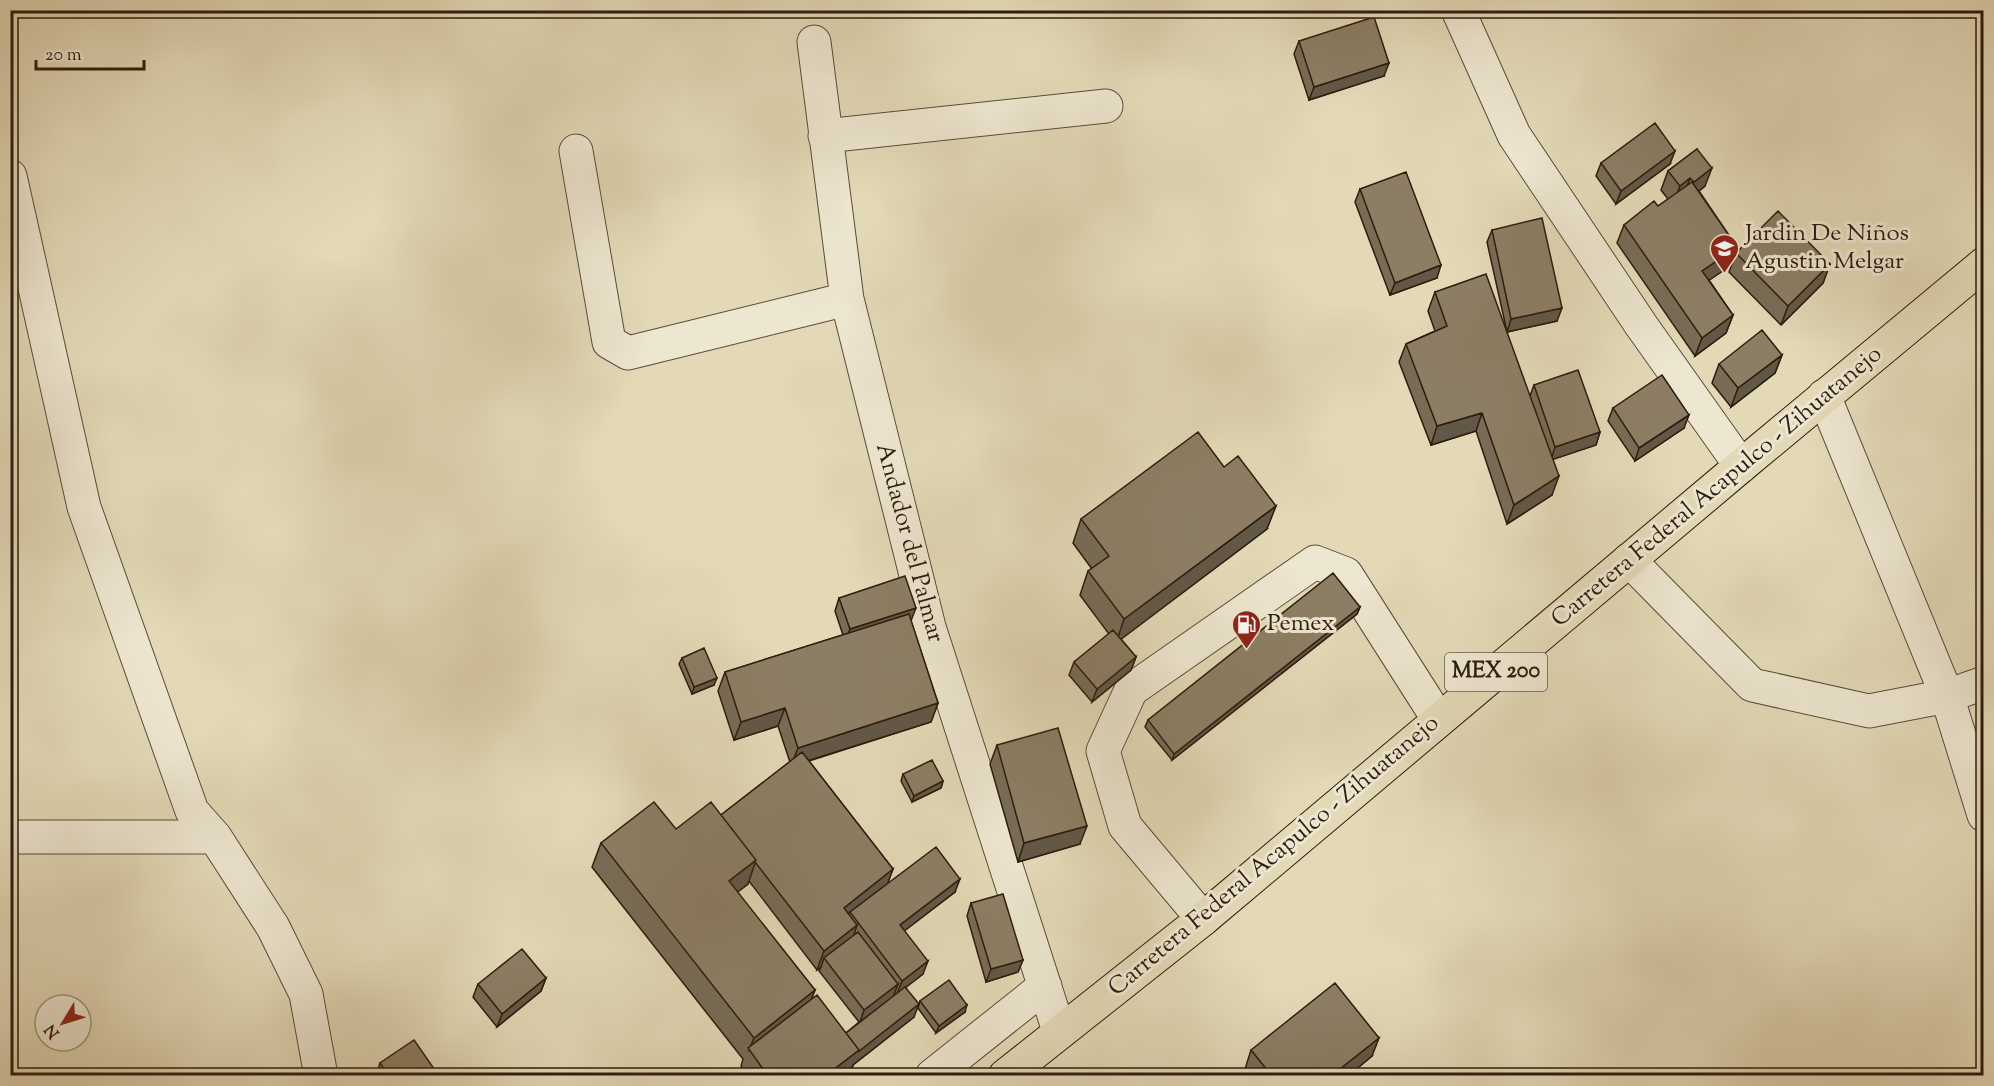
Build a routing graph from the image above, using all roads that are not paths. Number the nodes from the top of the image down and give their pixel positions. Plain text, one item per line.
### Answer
1 (1458, 10) edge
2 (814, 42) dead end
3 (1106, 106) dead end
4 (825, 136) junction
5 (576, 152) dead end
6 (10, 176) edge
7 (20, 257) edge
8 (1983, 264) edge
9 (847, 299) junction
10 (1824, 396) junction
11 (1741, 466) junction
12 (1629, 560) junction
13 (1983, 683) edge
14 (1947, 696) junction
15 (1439, 720) junction
16 (1983, 815) edge
17 (10, 837) edge
18 (214, 837) junction
19 (1203, 919) junction
20 (1045, 986) junction
21 (1059, 1031) junction
22 (321, 1076) edge
23 (932, 1076) edge
24 (1005, 1076) edge

1 - 11 street
2 - 4 street, Andador del Palmar
3 - 4 street
4 - 9 street, Andador del Palmar
5 - 9 street
6 - 7 street
7 - 18 street
8 - 10 main road, Carretera Federal Acapulco - Zihuatanejo / MEX 200
9 - 20 street, Andador del Palmar
10 - 11 main road, Carretera Federal Acapulco - Zihuatanejo / MEX 200
10 - 14 street
11 - 12 main road, Carretera Federal Acapulco - Zihuatanejo / MEX 200
12 - 14 street
12 - 15 main road, Carretera Federal Acapulco - Zihuatanejo / MEX 200
13 - 14 street
14 - 16 street
15 - 19 main road, Carretera Federal Acapulco - Zihuatanejo / MEX 200
15 - 19 street
17 - 18 street
18 - 22 street
19 - 21 main road, Carretera Federal Acapulco - Zihuatanejo / MEX 200
20 - 21 street, Andador del Palmar
20 - 23 street
21 - 24 main road, Carretera Federal Acapulco - Zihuatanejo / MEX 200

